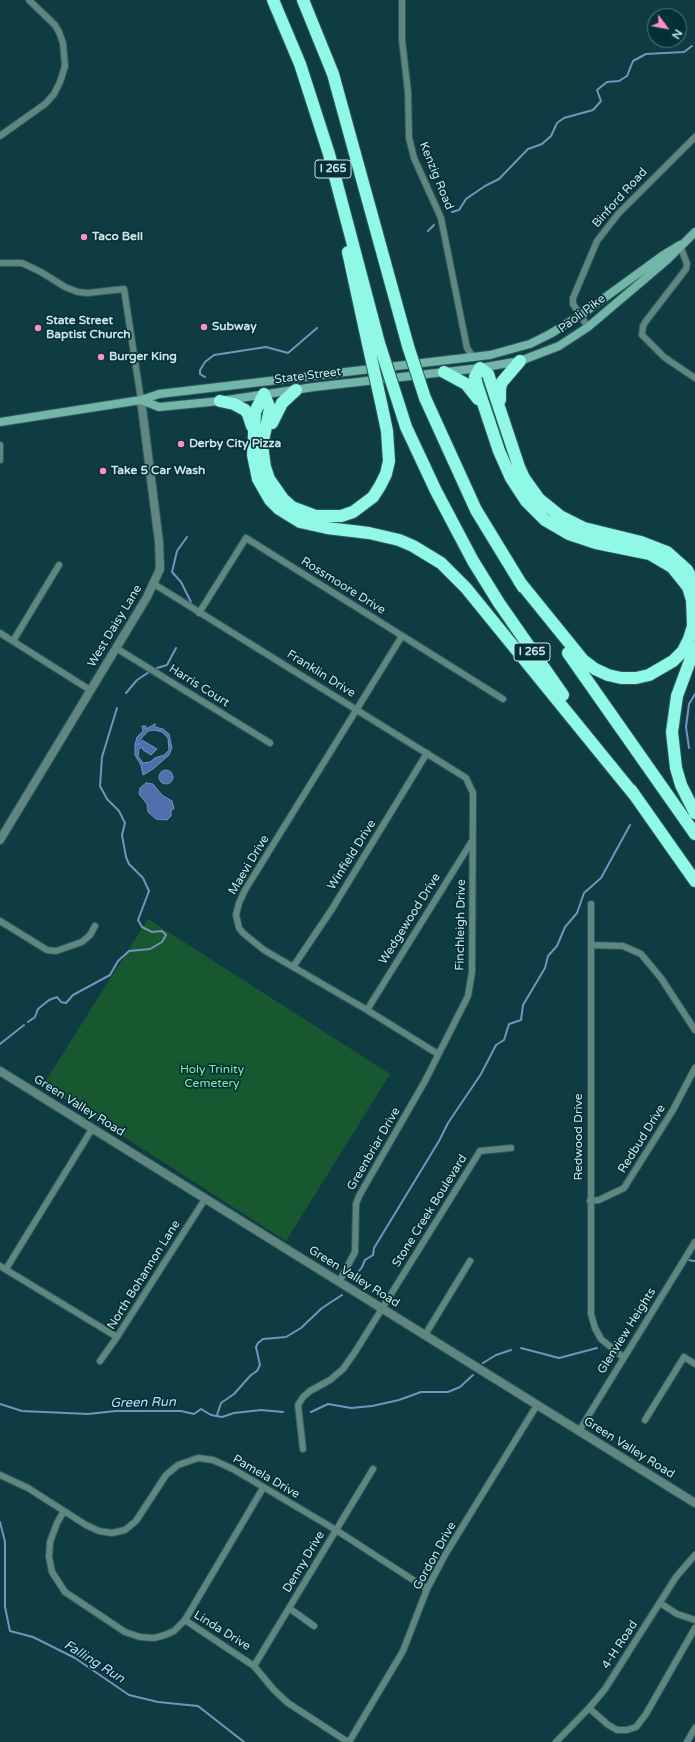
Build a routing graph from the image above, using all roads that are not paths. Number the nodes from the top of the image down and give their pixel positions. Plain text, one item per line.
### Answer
1 (29, 0) edge
2 (273, 0) edge
3 (303, 0) edge
4 (402, 0) edge
5 (0, 136) edge
6 (695, 137) edge
7 (695, 232) edge
8 (680, 246) junction
9 (0, 263) edge
10 (580, 316) junction
11 (588, 327) junction
12 (374, 343) junction
13 (473, 357) junction
14 (520, 361) junction
15 (480, 368) junction
16 (444, 372) junction
17 (695, 378) edge
18 (264, 388) junction
19 (296, 390) junction
20 (141, 400) junction
21 (220, 401) junction
22 (484, 408) junction
23 (504, 417) junction
24 (0, 422) edge
25 (253, 442) junction
26 (0, 444) edge
27 (263, 455) junction
28 (0, 460) edge
29 (59, 565) dead end
30 (519, 581) junction
31 (154, 584) junction
32 (695, 584) edge
33 (199, 612) junction
34 (0, 633) edge
35 (402, 636) junction
36 (13, 641) junction
37 (695, 647) edge
38 (116, 648) junction
39 (90, 690) junction
40 (503, 699) dead end
41 (357, 709) junction
42 (270, 743) dead end
43 (427, 753) junction
44 (472, 788) joint
45 (636, 797) junction
46 (695, 813) edge
47 (695, 834) edge
48 (473, 839) junction
49 (0, 840) edge
50 (695, 880) edge
51 (591, 904) dead end
52 (0, 921) edge
53 (95, 926) dead end
54 (592, 945) junction
55 (293, 967) junction
56 (367, 1010) junction
57 (695, 1030) edge
58 (438, 1054) junction
59 (695, 1068) edge
60 (0, 1071) edge
61 (92, 1129) junction
62 (510, 1148) dead end
63 (204, 1199) junction
64 (590, 1201) junction
65 (695, 1242) edge
66 (470, 1261) dead end
67 (0, 1266) edge
68 (6, 1269) junction
69 (339, 1282) junction
70 (382, 1308) junction
71 (425, 1335) junction
72 (118, 1338) junction
73 (623, 1357) junction
74 (100, 1361) dead end
75 (695, 1364) edge
76 (537, 1405) junction
77 (645, 1420) dead end
78 (578, 1431) junction
79 (303, 1449) dead end
80 (373, 1469) dead end
81 (0, 1475) edge
82 (263, 1488) junction
83 (695, 1502) edge
84 (64, 1511) junction
85 (336, 1530) junction
86 (695, 1555) edge
87 (427, 1589) junction
88 (660, 1603) junction
89 (289, 1608) junction
90 (185, 1620) junction
91 (695, 1620) edge
92 (314, 1626) dead end
93 (695, 1628) edge
94 (254, 1666) junction
95 (589, 1708) junction
96 (695, 1728) edge
97 (349, 1742) edge
98 (556, 1742) edge
99 (687, 1742) edge

1 - 5 street
2 - 12 highway
3 - 30 highway, I 265, bridge
4 - 13 street, Kenzig Road
6 - 10 street, Binford Road
7 - 8 main road, Paoli Pike
8 - 10 main road, Paoli Pike
8 - 11 main road, Paoli Pike
8 - 17 street
9 - 20 street
10 - 11 street, Binford Road
10 - 13 main road, Paoli Pike
11 - 14 main road, Paoli Pike
12 - 27 highway, bridge
12 - 45 highway, I 265, bridge
13 - 15 main road
13 - 18 main road, State Street
14 - 15 main road, Paoli Pike
14 - 23 highway
15 - 16 main road, State Street
15 - 22 highway
15 - 23 highway
16 - 19 main road, State Street
16 - 22 highway
18 - 19 main road, State Street
18 - 20 main road, State Street
18 - 21 main road, State Street
18 - 25 highway
18 - 27 highway
19 - 27 highway
20 - 21 main road, State Street
20 - 24 main road, State Street
20 - 31 street, West Daisy Lane
21 - 25 highway
22 - 30 highway
23 - 32 highway
25 - 45 highway
26 - 28 street
29 - 36 street
30 - 47 highway, I 265
31 - 33 street, Franklin Drive
31 - 38 street, West Daisy Lane
33 - 35 street, Rossmoore Drive
33 - 41 street, Franklin Drive
34 - 36 street
35 - 40 street, Rossmoore Drive
35 - 41 street, Maevi Drive
36 - 39 street
37 - 46 highway
38 - 39 street, West Daisy Lane
38 - 42 street, Harris Court
39 - 49 street, West Daisy Lane
41 - 43 street, Franklin Drive
41 - 55 street, Maevi Drive
43 - 44 street, Franklin Drive
43 - 55 street, Winfield Drive
44 - 48 street, Finchleigh Drive
45 - 50 highway, I 265
48 - 56 street, Wedgewood Drive
48 - 58 street, Finchleigh Drive
51 - 54 street, Redwood Drive
52 - 53 street
54 - 57 street
54 - 64 street, Redwood Drive
55 - 56 street, Maevi Drive
56 - 58 street, Maevi Drive
58 - 69 street, Greenbriar Drive
59 - 64 street, Redbud Drive
60 - 61 street, Green Valley Road
61 - 63 street, Green Valley Road
61 - 68 street
62 - 70 street, Stone Creek Boulevard
63 - 69 street, Green Valley Road
63 - 72 street, North Bohannon Lane
64 - 73 street, Redwood Drive
65 - 73 street, Glenview Heights
66 - 71 street
67 - 68 street
68 - 72 street
69 - 70 street, Green Valley Road
70 - 71 street, Green Valley Road
70 - 79 street
71 - 76 street, Green Valley Road
72 - 74 street, North Bohannon Lane
73 - 78 street, Glenview Heights
75 - 77 street
76 - 78 street, Green Valley Road
76 - 87 street, Gordon Drive
78 - 83 street, Green Valley Road
80 - 85 street, Denny Drive
81 - 84 street, Pamela Drive
82 - 84 street, Pamela Drive
82 - 85 street, Pamela Drive
82 - 90 street
84 - 90 street, Linda Drive
85 - 87 street, Pamela Drive
85 - 89 street, Denny Drive
86 - 88 street, 4-H Road
87 - 97 street, Gordon Drive
88 - 91 street
88 - 95 street, 4-H Road
89 - 92 street
89 - 94 street, Denny Drive
90 - 94 street, Linda Drive
93 - 95 street
94 - 97 street, Linda Drive
95 - 98 street, 4-H Road
96 - 99 street

